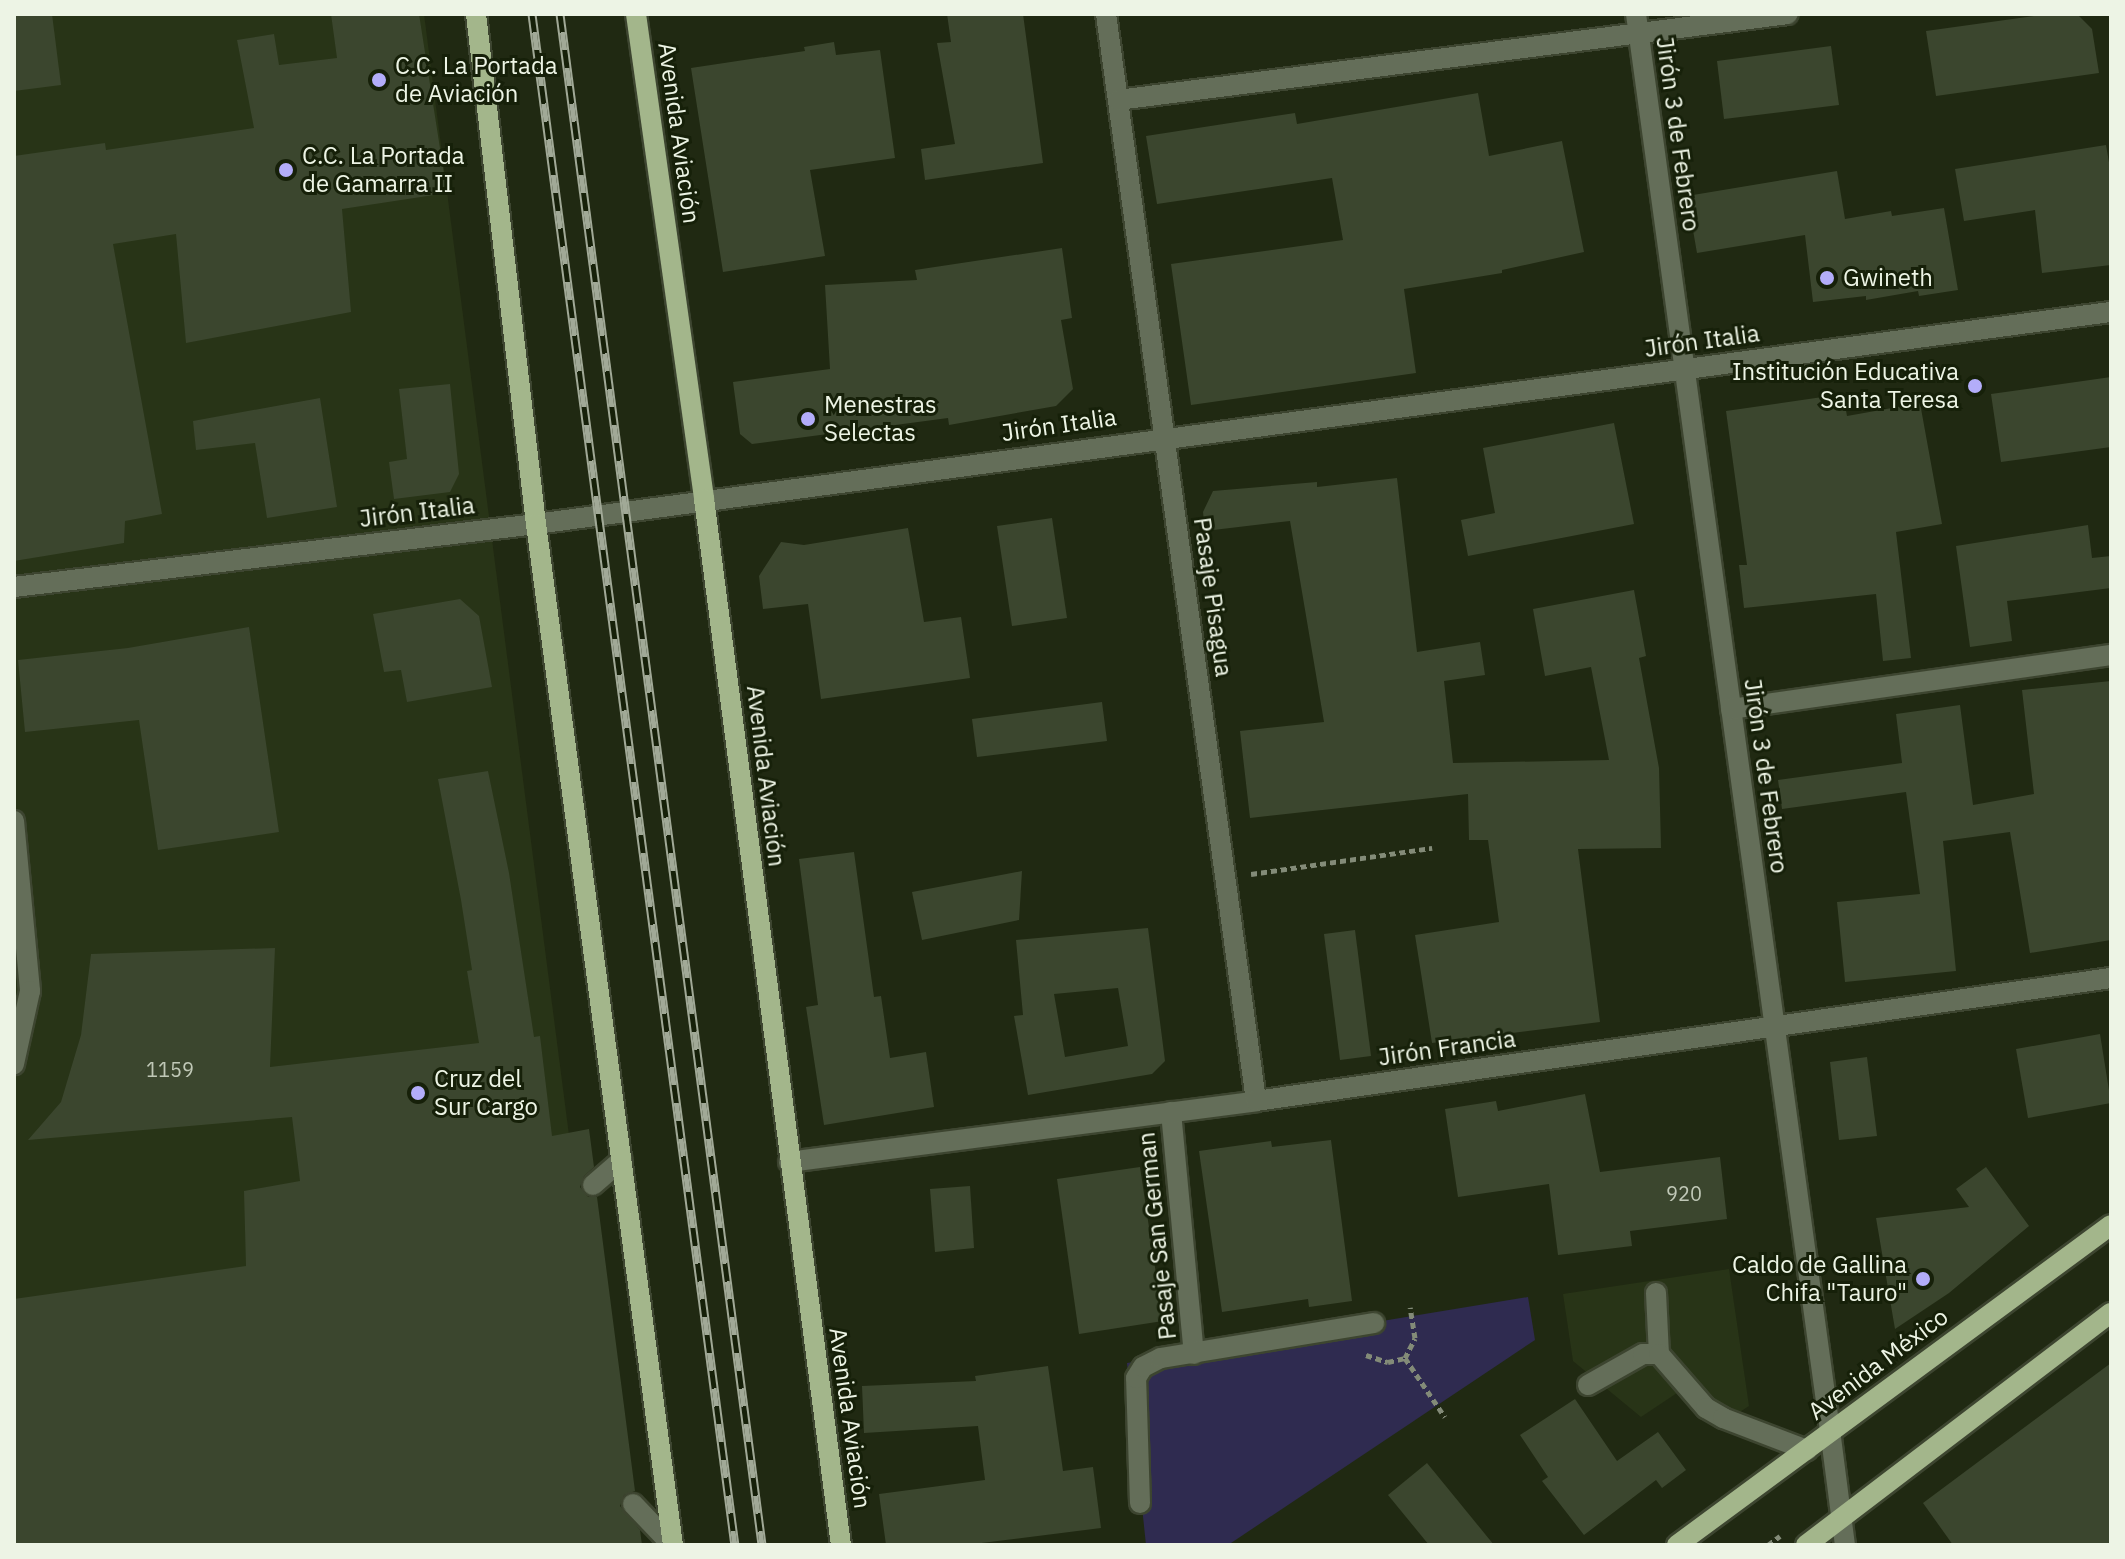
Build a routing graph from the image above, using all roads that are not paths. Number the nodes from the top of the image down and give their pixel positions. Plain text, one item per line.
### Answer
1 (476, 14) edge
2 (636, 14) edge
3 (1106, 14) edge
4 (1788, 14) edge
5 (1637, 24) edge
6 (1118, 100) junction
7 (2111, 312) edge
8 (1685, 370) junction
9 (1164, 437) junction
10 (704, 499) junction
11 (536, 524) junction
12 (14, 587) edge
13 (2111, 655) edge
14 (1731, 709) junction
15 (14, 821) edge
16 (2111, 978) edge
17 (1775, 1028) junction
18 (14, 1064) edge
19 (1256, 1101) junction
20 (1171, 1112) junction
21 (622, 1160) junction
22 (789, 1162) junction
23 (593, 1185) dead end
24 (2111, 1225) edge
25 (1656, 1293) dead end
26 (2111, 1313) edge
27 (1374, 1323) dead end
28 (1194, 1354) junction
29 (1659, 1354) junction
30 (1588, 1385) dead end
31 (1830, 1430) junction
32 (1807, 1450) junction
33 (1140, 1503) dead end
34 (633, 1504) dead end
35 (1842, 1518) junction
36 (673, 1545) edge
37 (841, 1545) edge
38 (1677, 1545) edge
39 (1806, 1545) edge
40 (1845, 1545) edge

1 - 11 main road
2 - 10 main road, Avenida Aviación
3 - 6 street, Pasaje Pisagua
4 - 5 street
5 - 6 street
5 - 8 street, Jirón 3 de Febrero
6 - 9 street, Pasaje Pisagua
7 - 8 street, Jirón Italia
8 - 9 street, Jirón Italia
8 - 14 street, Jirón 3 de Febrero
9 - 10 street, Jirón Italia
9 - 19 street, Pasaje Pisagua
10 - 11 street, Jirón Italia
10 - 22 main road, Avenida Aviación
11 - 12 street, Jirón Italia
11 - 21 main road
13 - 14 street
14 - 17 street, Jirón 3 de Febrero
15 - 18 street
16 - 17 street, Jirón Francia
17 - 19 street, Jirón Francia
17 - 31 street, Jirón 3 de Febrero
19 - 20 street, Jirón Francia
20 - 22 street, Jirón Francia
20 - 28 street, Pasaje San German
21 - 23 street
21 - 36 main road
22 - 37 main road, Avenida Aviación
24 - 31 main road, Avenida México
25 - 29 street
26 - 35 main road
27 - 28 street
28 - 33 street
29 - 30 street
29 - 32 street
31 - 32 main road, Avenida México
31 - 35 street, Jirón 3 de Febrero
32 - 38 main road, Avenida México
34 - 36 street
35 - 39 main road
35 - 40 street, Jirón 3 de Febrero

